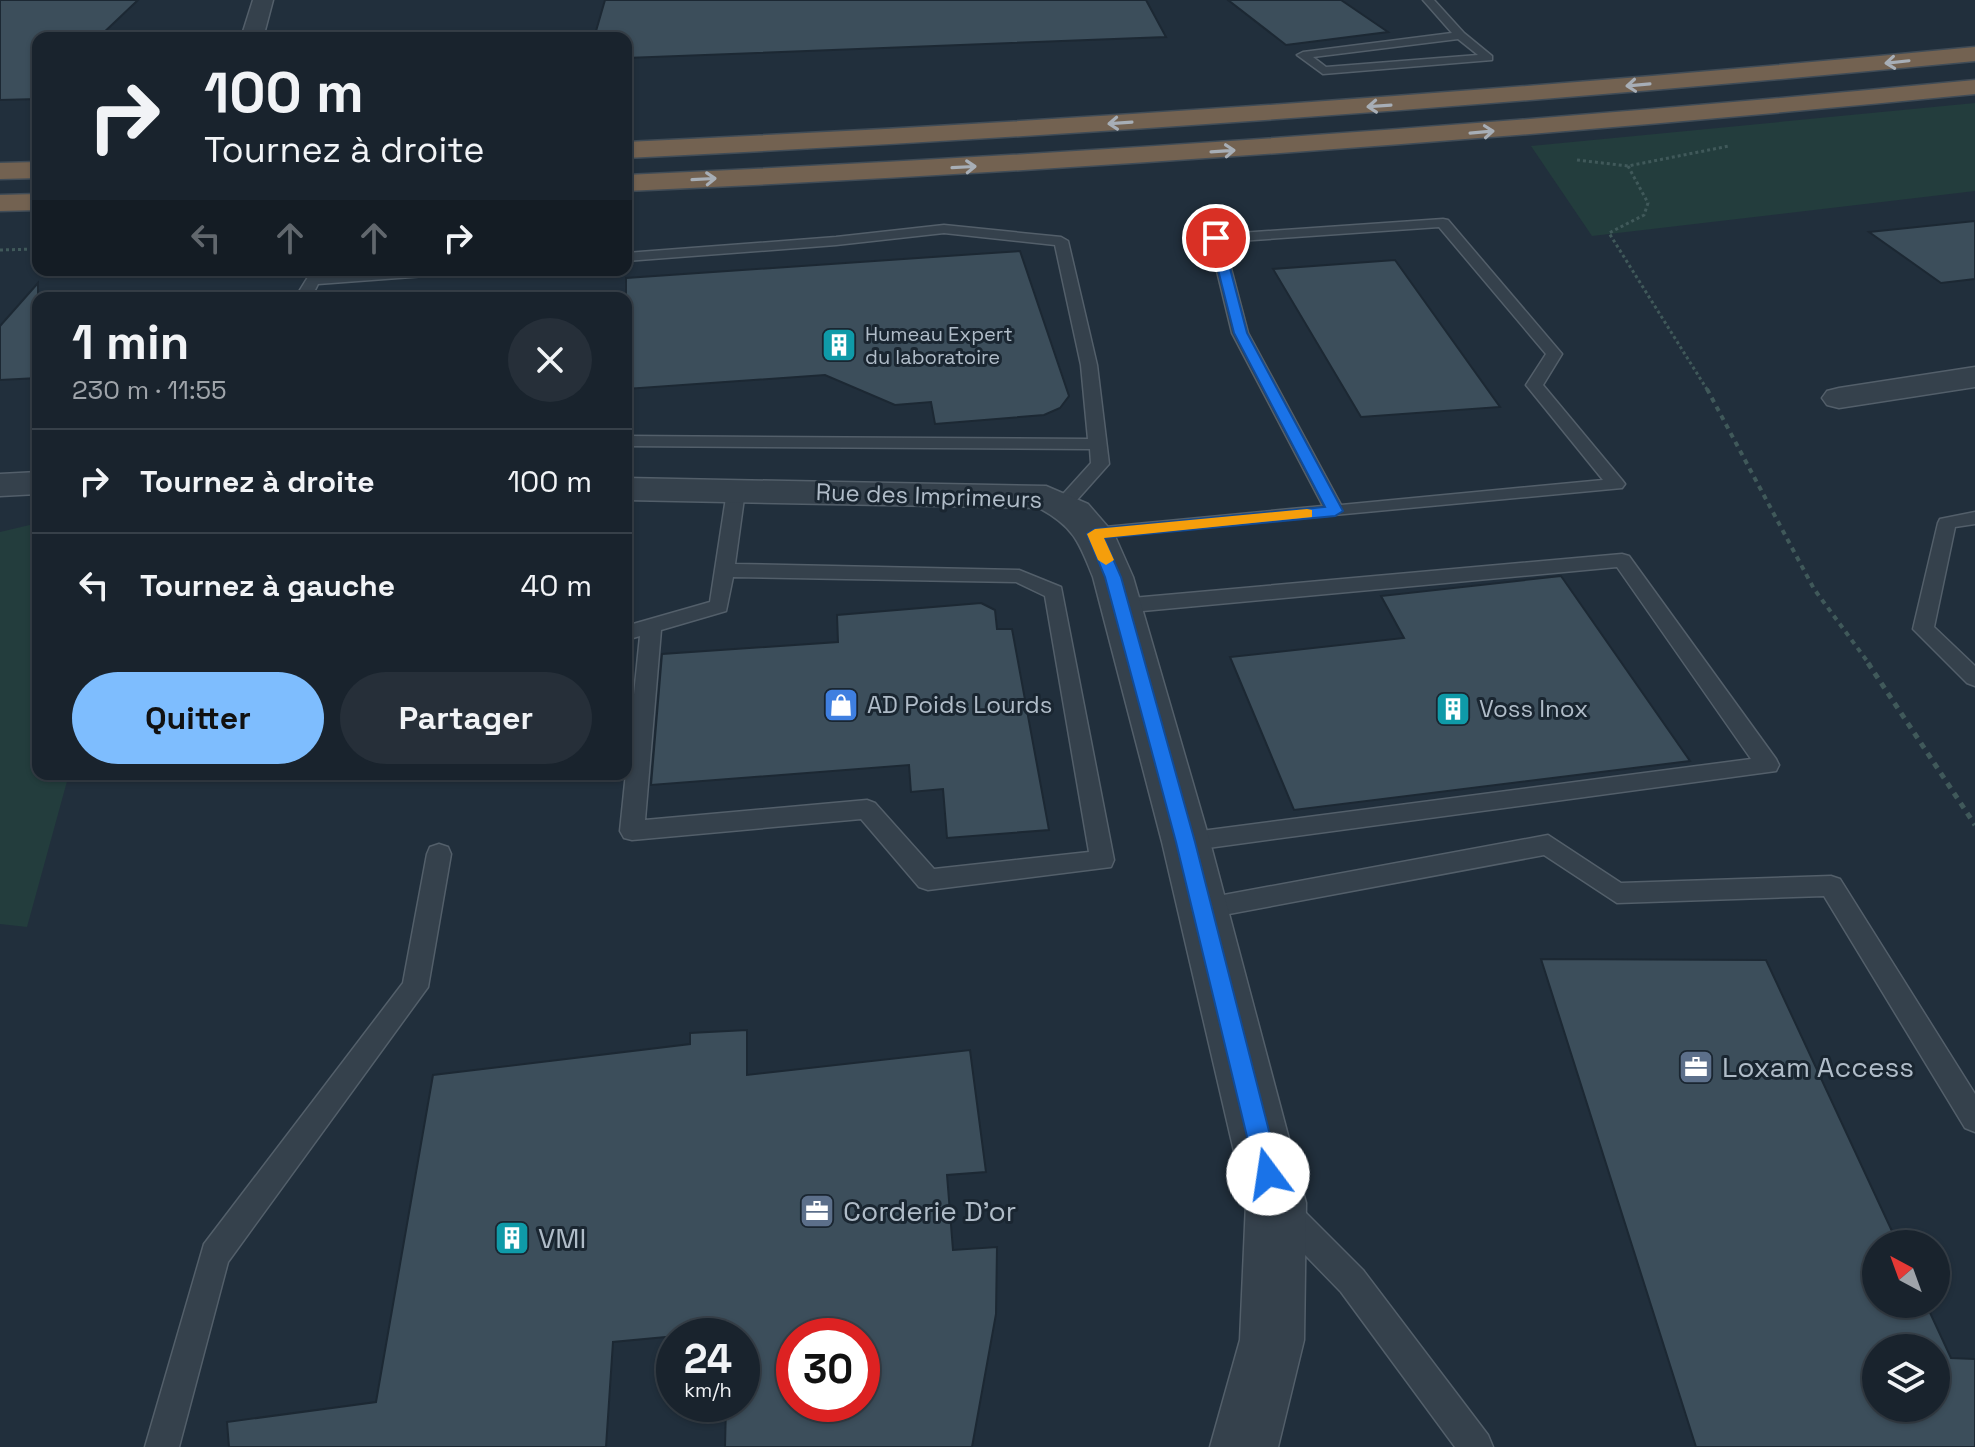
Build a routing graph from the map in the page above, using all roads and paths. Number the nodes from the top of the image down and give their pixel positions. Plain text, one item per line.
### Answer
1 (263, 0) edge
2 (1428, 0) edge
3 (254, 32) edge
4 (1460, 35) junction
5 (1975, 54) edge
6 (1975, 87) edge
7 (632, 150) edge
8 (1628, 166) dead end
9 (32, 170) edge
10 (0, 171) edge
11 (632, 183) edge
12 (32, 202) edge
13 (0, 203) edge
14 (32, 249) edge
15 (0, 250) edge
16 (632, 257) edge
17 (369, 276) edge
18 (306, 292) edge
19 (1975, 377) edge
20 (1839, 398) dead end
21 (632, 441) edge
22 (1098, 444) junction
23 (32, 483) edge
24 (0, 485) edge
25 (632, 489) edge
26 (736, 491) junction
27 (1335, 511) junction
28 (1975, 518) edge
29 (1078, 520) junction
30 (723, 570) junction
31 (1121, 606) junction
32 (651, 625) junction
33 (632, 631) edge
34 (1975, 678) edge
35 (1975, 825) edge
36 (1186, 842) junction
37 (439, 854) dead end
38 (1202, 909) junction
39 (1975, 1119) edge
40 (1276, 1203) junction
41 (162, 1447) edge
42 (1244, 1447) edge
43 (1476, 1447) edge

1 - 3 street
2 - 4 lane
4 - 4 lane
5 -> 7 highway
11 -> 6 highway
8 - 35 path
9 - 10 highway
12 - 13 highway
14 - 15 path
16 - 22 lane
17 - 18 lane
19 - 20 street
21 - 22 lane
22 - 29 lane
23 - 24 street
25 - 26 street, Rue des Imprimeurs
26 - 29 street, Rue des Imprimeurs
26 - 30 lane
27 - 27 lane
27 - 29 lane
28 - 34 lane
29 - 31 street
30 - 32 lane
30 - 32 lane
31 - 36 street
31 - 36 lane
32 - 33 lane
36 - 38 street
37 - 41 lane
38 - 39 lane
38 - 40 street
40 - 42 street
40 - 43 lane

